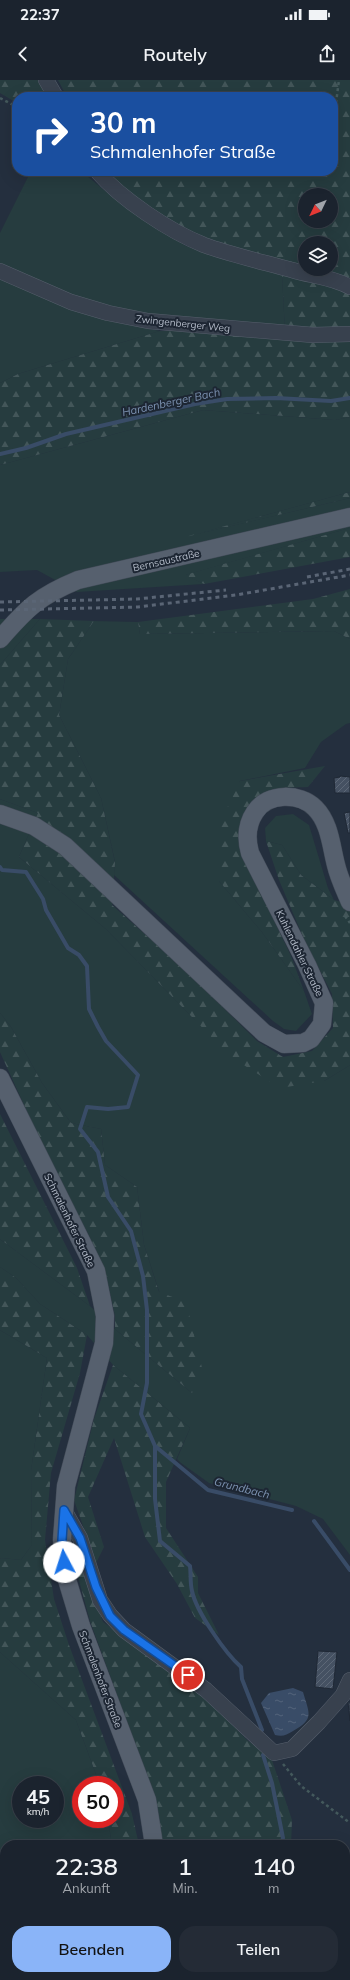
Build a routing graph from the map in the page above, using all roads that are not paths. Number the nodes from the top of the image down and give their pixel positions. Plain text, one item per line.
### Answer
1 (46, 80) edge
2 (53, 92) edge
3 (102, 176) edge
4 (0, 271) edge
5 (350, 286) edge
6 (350, 334) edge
7 (350, 517) edge
8 (0, 639) edge
9 (0, 814) edge
10 (346, 906) edge
11 (0, 1078) edge
12 (64, 1510) junction
13 (350, 1680) edge
14 (153, 1840) edge

1 - 2 lane
3 - 5 lane
4 - 6 lane, Zwingenberger Weg
7 - 8 main road, Bernsaustraße
9 - 10 main road, Kuhlendahler Straße
11 - 12 main road, Schmalenhofer Straße
12 - 13 lane
12 - 14 main road, Schmalenhofer Straße

